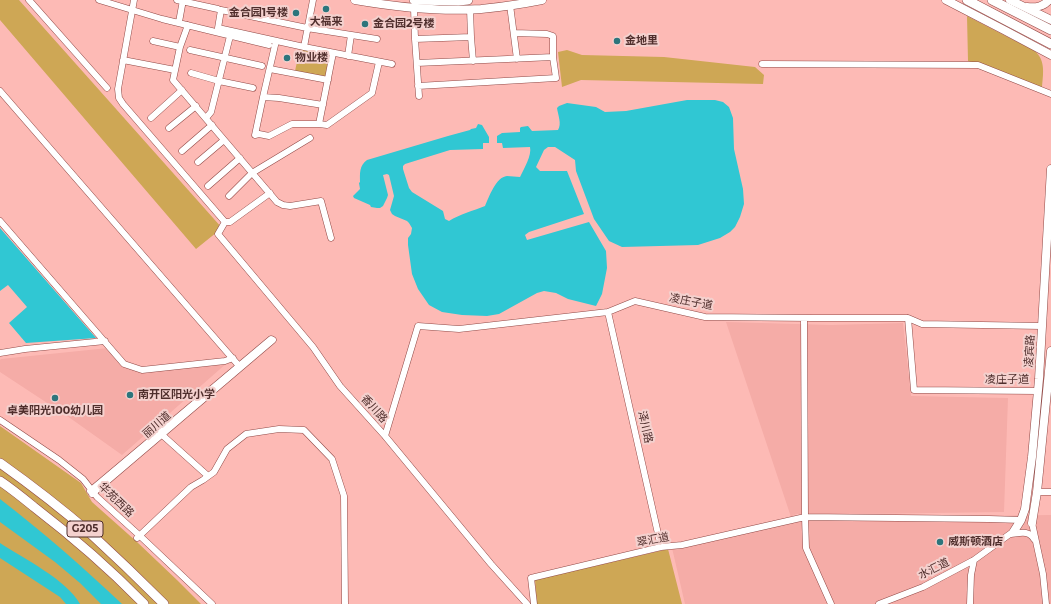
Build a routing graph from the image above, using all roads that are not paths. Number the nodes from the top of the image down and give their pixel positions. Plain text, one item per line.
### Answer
1 (29, 0) edge
2 (98, 0) edge
3 (134, 0) edge
4 (181, 0) edge
5 (313, 0) edge
6 (355, 0) edge
7 (542, 0) edge
8 (946, 0) edge
9 (966, 0) edge
10 (992, 0) edge
11 (1010, 0) edge
12 (1049, 0) edge
13 (414, 4) edge
14 (469, 4) edge
15 (510, 5) junction
16 (1023, 6) junction
17 (218, 9) dead end
18 (132, 10) junction
19 (1051, 20) edge
20 (178, 22) junction
21 (188, 25) junction
22 (307, 28) junction
23 (1051, 30) edge
24 (514, 33) junction
25 (351, 35) junction
26 (230, 36) junction
27 (471, 38) junction
28 (377, 39) dead end
29 (415, 39) junction
30 (153, 41) dead end
31 (276, 41) junction
32 (1051, 44) edge
33 (269, 45) dead end
34 (180, 47) junction
35 (304, 47) junction
36 (190, 50) dead end
37 (333, 53) junction
38 (348, 56) junction
39 (1051, 56) edge
40 (553, 57) junction
41 (225, 58) junction
42 (517, 59) junction
43 (123, 60) junction
44 (473, 61) junction
45 (379, 62) junction
46 (417, 63) junction
47 (392, 64) dead end
48 (762, 64) dead end
49 (262, 66) dead end
50 (270, 69) junction
51 (176, 70) junction
52 (191, 73) dead end
53 (328, 80) junction
54 (219, 81) junction
55 (418, 86) junction
56 (107, 88) dead end
57 (253, 88) dead end
58 (182, 90) junction
59 (0, 91) edge
60 (1051, 94) edge
61 (419, 96) dead end
62 (263, 97) junction
63 (323, 105) junction
64 (196, 106) junction
65 (151, 118) dead end
66 (206, 118) junction
67 (319, 124) junction
68 (212, 125) junction
69 (169, 128) dead end
70 (310, 138) dead end
71 (224, 140) junction
72 (182, 151) dead end
73 (240, 158) junction
74 (198, 162) dead end
75 (1051, 169) edge
76 (252, 173) junction
77 (208, 186) dead end
78 (270, 193) junction
79 (229, 196) dead end
80 (0, 221) edge
81 (225, 222) junction
82 (331, 238) dead end
83 (608, 312) junction
84 (804, 318) junction
85 (908, 318) junction
86 (1042, 326) junction
87 (272, 339) dead end
88 (105, 341) junction
89 (1051, 351) edge
90 (0, 354) edge
91 (233, 358) junction
92 (240, 366) junction
93 (1049, 389) edge
94 (1038, 391) junction
95 (0, 421) edge
96 (161, 434) junction
97 (385, 436) junction
98 (0, 463) edge
99 (208, 476) junction
100 (0, 481) edge
101 (92, 492) junction
102 (1037, 492) junction
103 (1051, 492) edge
104 (805, 517) junction
105 (1021, 520) junction
106 (1032, 523) joint
107 (1012, 533) junction
108 (138, 536) junction
109 (1035, 541) junction
110 (661, 547) junction
111 (974, 560) junction
112 (144, 604) edge
113 (164, 604) edge
114 (206, 604) edge
115 (212, 604) edge
116 (345, 604) edge
117 (527, 604) edge
118 (534, 604) edge
119 (831, 604) edge
120 (879, 604) edge
121 (970, 604) edge
122 (1046, 604) edge

1 - 56 street
2 - 18 street
3 - 18 street
4 - 17 street
4 - 20 street
5 - 22 street
6 - 13 main road
7 - 15 main road
8 - 39 main road
9 - 32 highway
10 - 23 highway
11 - 16 main road
12 - 16 main road
13 - 14 highway
13 - 29 street
14 - 15 main road
14 - 27 street
15 - 24 street
16 - 19 main road
18 - 20 street
18 - 43 street
20 - 21 street
21 - 26 street
21 - 34 street
22 - 25 street
22 - 31 street
22 - 35 street
24 - 40 street
24 - 42 street
25 - 28 street
25 - 38 street
26 - 33 street
26 - 41 street
27 - 29 street
27 - 44 street
29 - 46 street
30 - 34 street
31 - 35 street
31 - 50 street
34 - 51 street
35 - 37 street
36 - 41 street
37 - 38 street
37 - 53 street
38 - 45 street
40 - 42 street
40 - 55 street
41 - 49 street
41 - 54 street
42 - 44 street
43 - 51 street
43 - 81 street
44 - 46 street
45 - 47 street
45 - 67 street
46 - 55 street
48 - 60 street
50 - 53 street
50 - 62 street
51 - 58 street
52 - 54 street
53 - 63 street
54 - 57 street
54 - 66 street
55 - 61 street
58 - 64 street
58 - 65 street
59 - 91 street
62 - 63 street
62 - 67 street
63 - 67 street
64 - 66 street
64 - 69 street
66 - 68 street
68 - 71 street
68 - 72 street
70 - 76 street
71 - 73 street
71 - 74 street
73 - 76 street
73 - 77 street
75 - 86 main road, 凌宾路
76 - 78 street
76 - 79 street
78 - 81 street
78 - 82 street
80 - 88 street
81 - 97 street, 香川路
83 - 84 street, 凌庄子道
83 - 97 street, 凌庄子道
83 - 110 street, 泽川路
84 - 85 street, 凌庄子道
84 - 104 street
85 - 86 street
85 - 94 street, 凌庄子道
86 - 94 main road, 凌宾路
87 - 92 street, 丽川道
88 - 90 street
88 - 91 street
89 - 93 main road, 凌宾路
91 - 92 street
92 - 96 street, 丽川道
93 - 102 main road, 凌宾路
94 - 105 main road, 凌宾路
95 - 101 street, 华苑西路
96 - 99 street
96 - 101 street, 丽川道
97 - 117 street, 香川路
98 - 113 highway, G205
99 - 108 street
99 - 116 street
100 - 112 highway, G205
101 - 108 street, 华苑西路
102 - 103 street
102 - 106 main road, 凌宾路
104 - 105 street, 翠汇道
104 - 110 street, 翠汇道
104 - 119 street
105 - 107 main road, 凌宾路
106 - 109 street, 凌宾路
107 - 109 street
107 - 111 street, 水汇道
108 - 114 street, 华苑西路
108 - 115 street, 华苑西路
109 - 122 street, 凌宾路
110 - 118 street, 翠汇道
111 - 120 street, 水汇道
111 - 121 street

